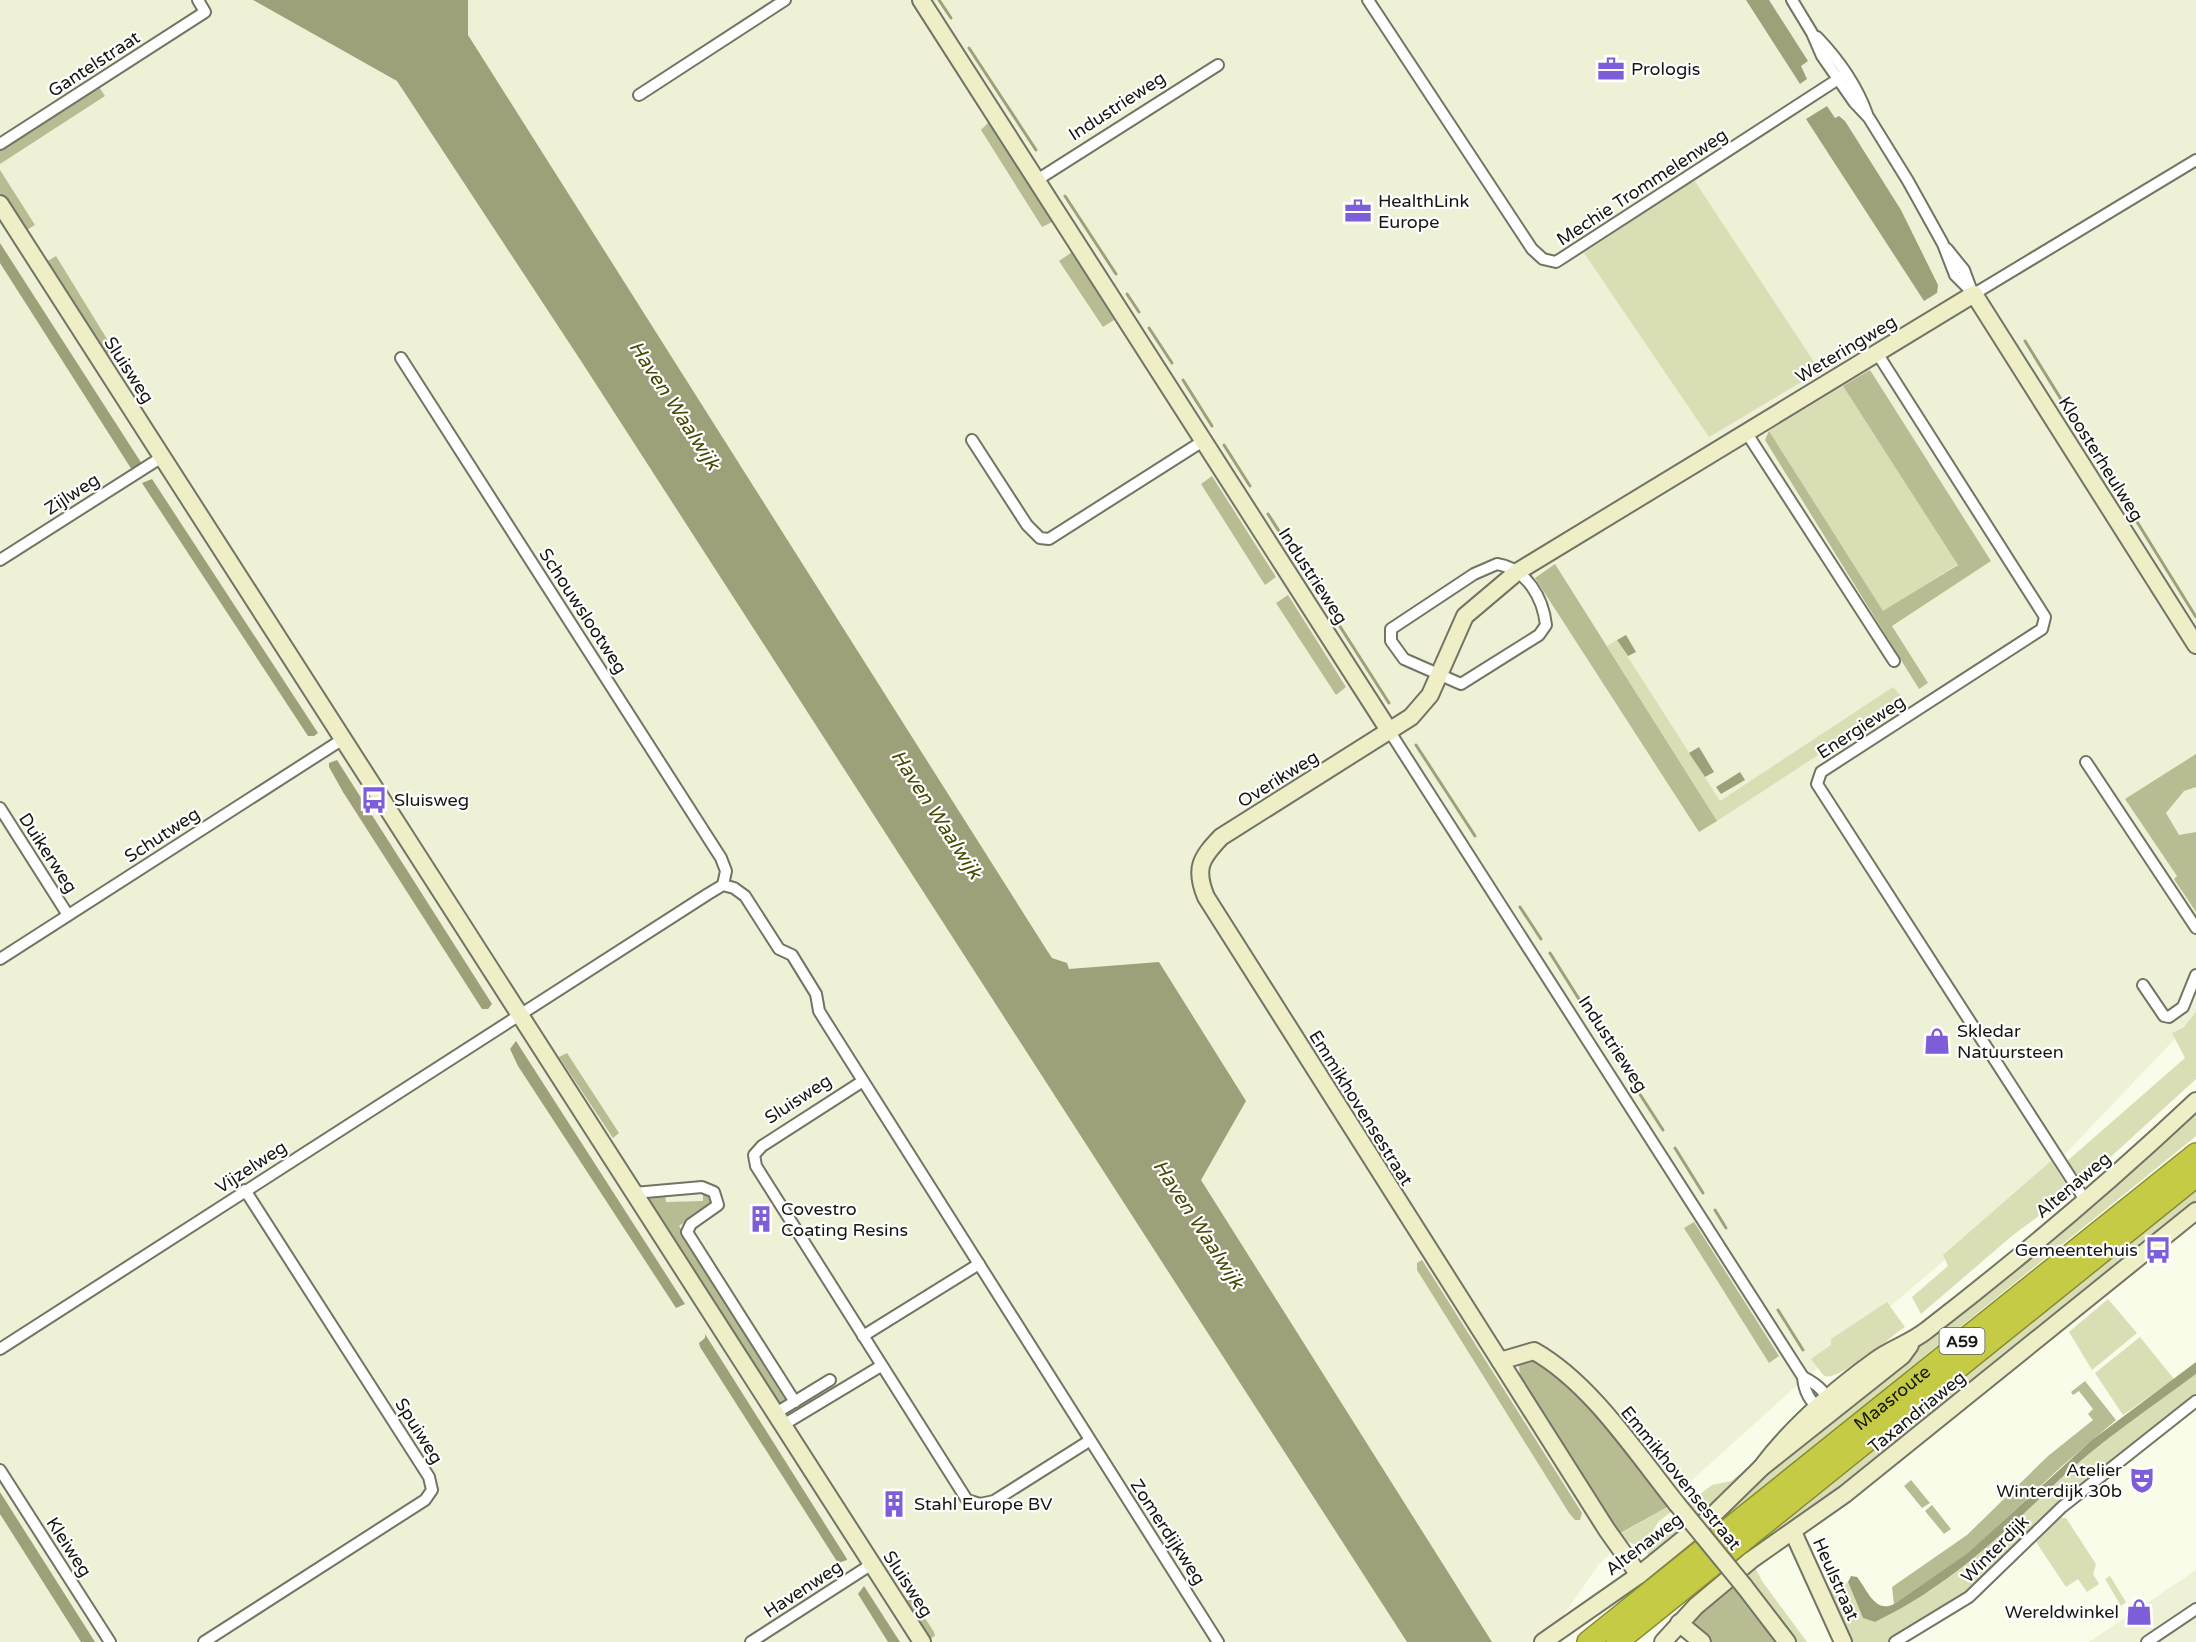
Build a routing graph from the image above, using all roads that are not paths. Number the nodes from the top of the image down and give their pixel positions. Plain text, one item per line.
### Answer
1 (198, 0) edge
2 (785, 0) edge
3 (921, 0) edge
4 (1368, 0) edge
5 (1792, 0) edge
6 (1218, 64) dead end
7 (1842, 76) junction
8 (639, 95) dead end
9 (0, 144) edge
10 (2196, 160) edge
11 (1037, 180) junction
12 (0, 204) edge
13 (1974, 294) junction
14 (1877, 353) junction
15 (401, 358) dead end
16 (1746, 432) junction
17 (972, 440) dead end
18 (1203, 441) junction
19 (162, 457) junction
20 (0, 560) edge
21 (1517, 572) junction
22 (2196, 645) edge
23 (1894, 661) dead end
24 (1439, 675) junction
25 (1390, 732) junction
26 (343, 739) junction
27 (2086, 762) dead end
28 (0, 808) edge
29 (1199, 870) joint
30 (723, 885) junction
31 (68, 915) junction
32 (2196, 928) edge
33 (0, 959) edge
34 (2196, 975) edge
35 (2143, 985) dead end
36 (520, 1014) junction
37 (863, 1081) junction
38 (2196, 1101) edge
39 (2196, 1154) edge
40 (2196, 1176) edge
41 (245, 1190) junction
42 (634, 1193) junction
43 (2085, 1200) junction
44 (2196, 1211) edge
45 (979, 1264) junction
46 (863, 1336) junction
47 (0, 1349) edge
48 (1500, 1361) junction
49 (881, 1366) junction
50 (830, 1380) dead end
51 (2196, 1401) edge
52 (795, 1402) junction
53 (1825, 1406) junction
54 (780, 1419) junction
55 (1089, 1441) junction
56 (0, 1470) edge
57 (1793, 1532) junction
58 (872, 1564) junction
59 (1639, 1575) junction
60 (2196, 1609) edge
61 (1679, 1623) junction
62 (1912, 1638) edge
63 (110, 1642) edge
64 (204, 1642) edge
65 (752, 1642) edge
66 (922, 1642) edge
67 (1218, 1642) edge
68 (1543, 1642) edge
69 (1588, 1642) edge
70 (1617, 1642) edge
71 (1663, 1642) edge
72 (1702, 1642) edge
73 (1787, 1642) edge
74 (1843, 1642) edge
75 (1895, 1642) edge
76 (2147, 1642) edge

1 - 9 street, Gantelstraat
2 - 8 street
3 - 11 street, Industrieweg
4 - 7 street, Mechie Trommelenweg
5 - 7 street
6 - 11 street, Industrieweg
7 - 13 street
10 - 13 street, Weteringweg
11 - 18 street, Industrieweg
12 - 19 street, Sluisweg
13 - 14 street, Weteringweg
13 - 22 street, Kloosterheulweg
14 - 16 street, Weteringweg
14 - 43 street, Energieweg
15 - 30 street, Schouwslootweg
16 - 21 street, Weteringweg
16 - 23 street
17 - 18 street
18 - 25 street, Industrieweg
19 - 20 street, Zijlweg
19 - 26 street, Sluisweg
21 - 24 street
21 - 24 street
21 - 24 street
24 - 25 street
25 - 29 street, Overikweg
25 - 53 street, Industrieweg
26 - 31 street, Schutweg
26 - 36 street, Sluisweg
27 - 32 street
28 - 31 street, Duikerweg
29 - 48 street, Emmikhovensestraat
30 - 36 street
30 - 37 street
31 - 33 street, Schutweg
34 - 35 street
36 - 41 street, Vijzelweg
36 - 42 street, Sluisweg
37 - 45 street
37 - 46 street, Sluisweg
38 - 43 street, Altenaweg
39 - 69 highway, Maasroute / A59
40 - 70 highway, Maasroute / A59
41 - 47 street, Vijzelweg
41 - 64 street, Spuiweg
42 - 52 street
42 - 54 street, Sluisweg
43 - 53 street, Altenaweg
44 - 57 street, Taxandriaweg
45 - 46 street
45 - 55 street
46 - 49 street, Sluisweg
48 - 59 street, Emmikhovensestraat
48 - 73 street, Emmikhovensestraat, bridge
49 - 54 street
49 - 55 street, Sluisweg
50 - 52 street
51 - 62 street, Winterdijk
52 - 54 street
53 - 59 street, Altenaweg
54 - 58 street, Sluisweg
55 - 67 street, Zomerdijkweg
56 - 63 street, Kleiweg
57 - 61 street, Taxandriaweg
57 - 74 street, Heulstraat
58 - 65 street, Havenweg
58 - 66 street, Sluisweg
59 - 68 street, Altenaweg
60 - 76 street
61 - 71 street, Taxandriaweg
61 - 72 street
62 - 75 street, Winterdijk

